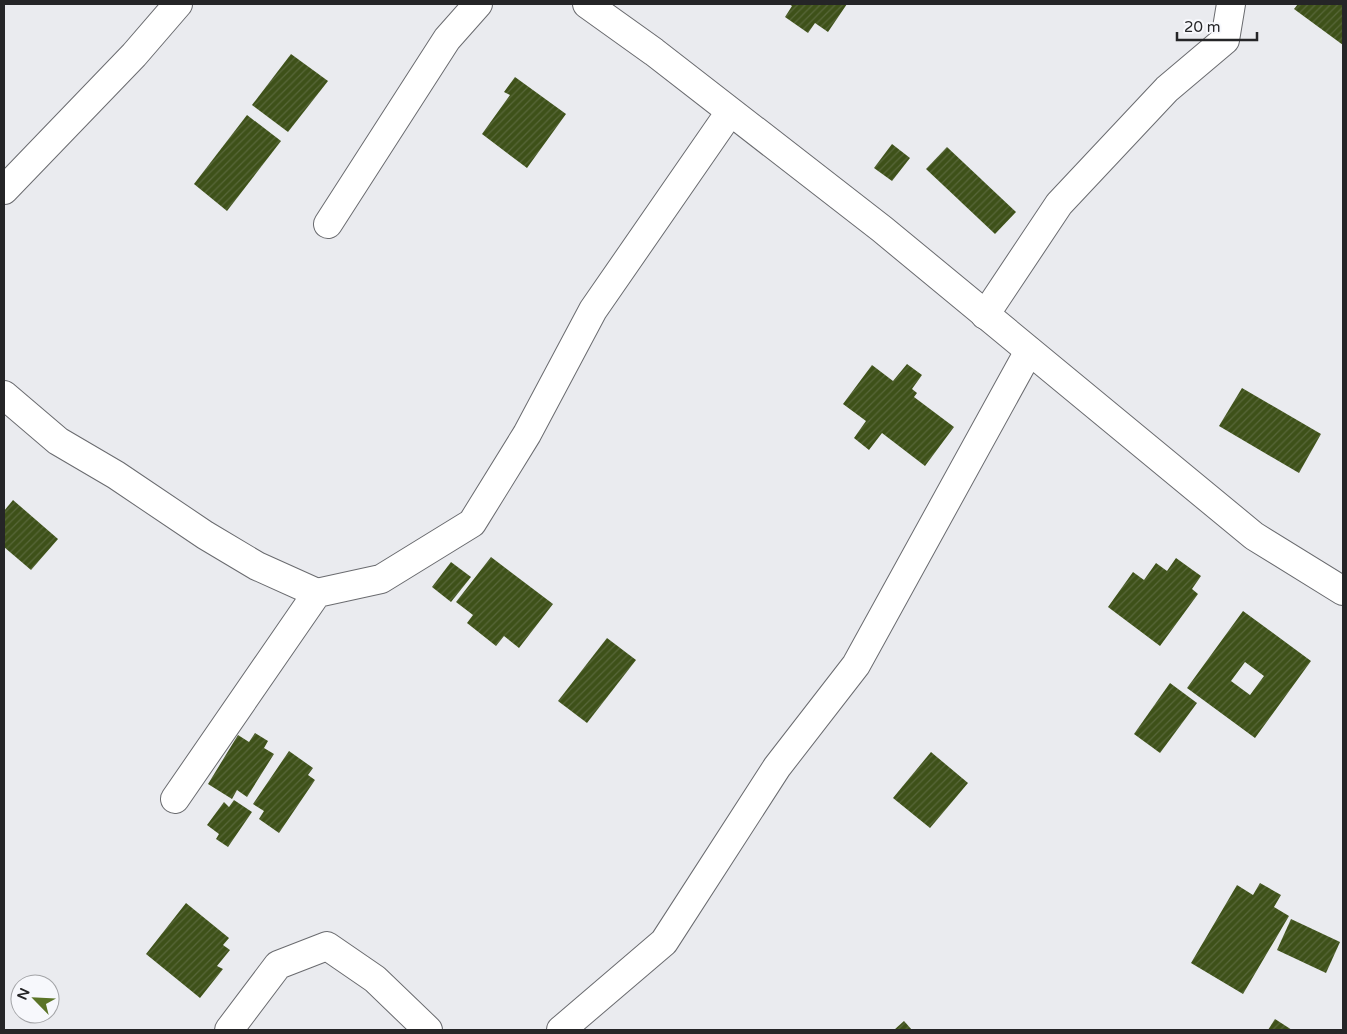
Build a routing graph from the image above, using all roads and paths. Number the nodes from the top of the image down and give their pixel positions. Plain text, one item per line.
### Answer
1 (178, 4) edge
2 (478, 4) edge
3 (587, 4) edge
4 (1231, 4) edge
5 (730, 112) junction
6 (4, 190) edge
7 (328, 224) dead end
8 (985, 315) junction
9 (1029, 351) junction
10 (4, 396) edge
11 (1343, 591) edge
12 (316, 592) junction
13 (175, 799) dead end
14 (229, 1030) edge
15 (428, 1030) edge
16 (561, 1030) edge

1 - 6 street
2 - 7 street
3 - 5 street
4 - 8 street
5 - 8 street
5 - 12 street
8 - 9 street
9 - 11 street
9 - 16 street
10 - 12 street
12 - 13 street
14 - 15 street

